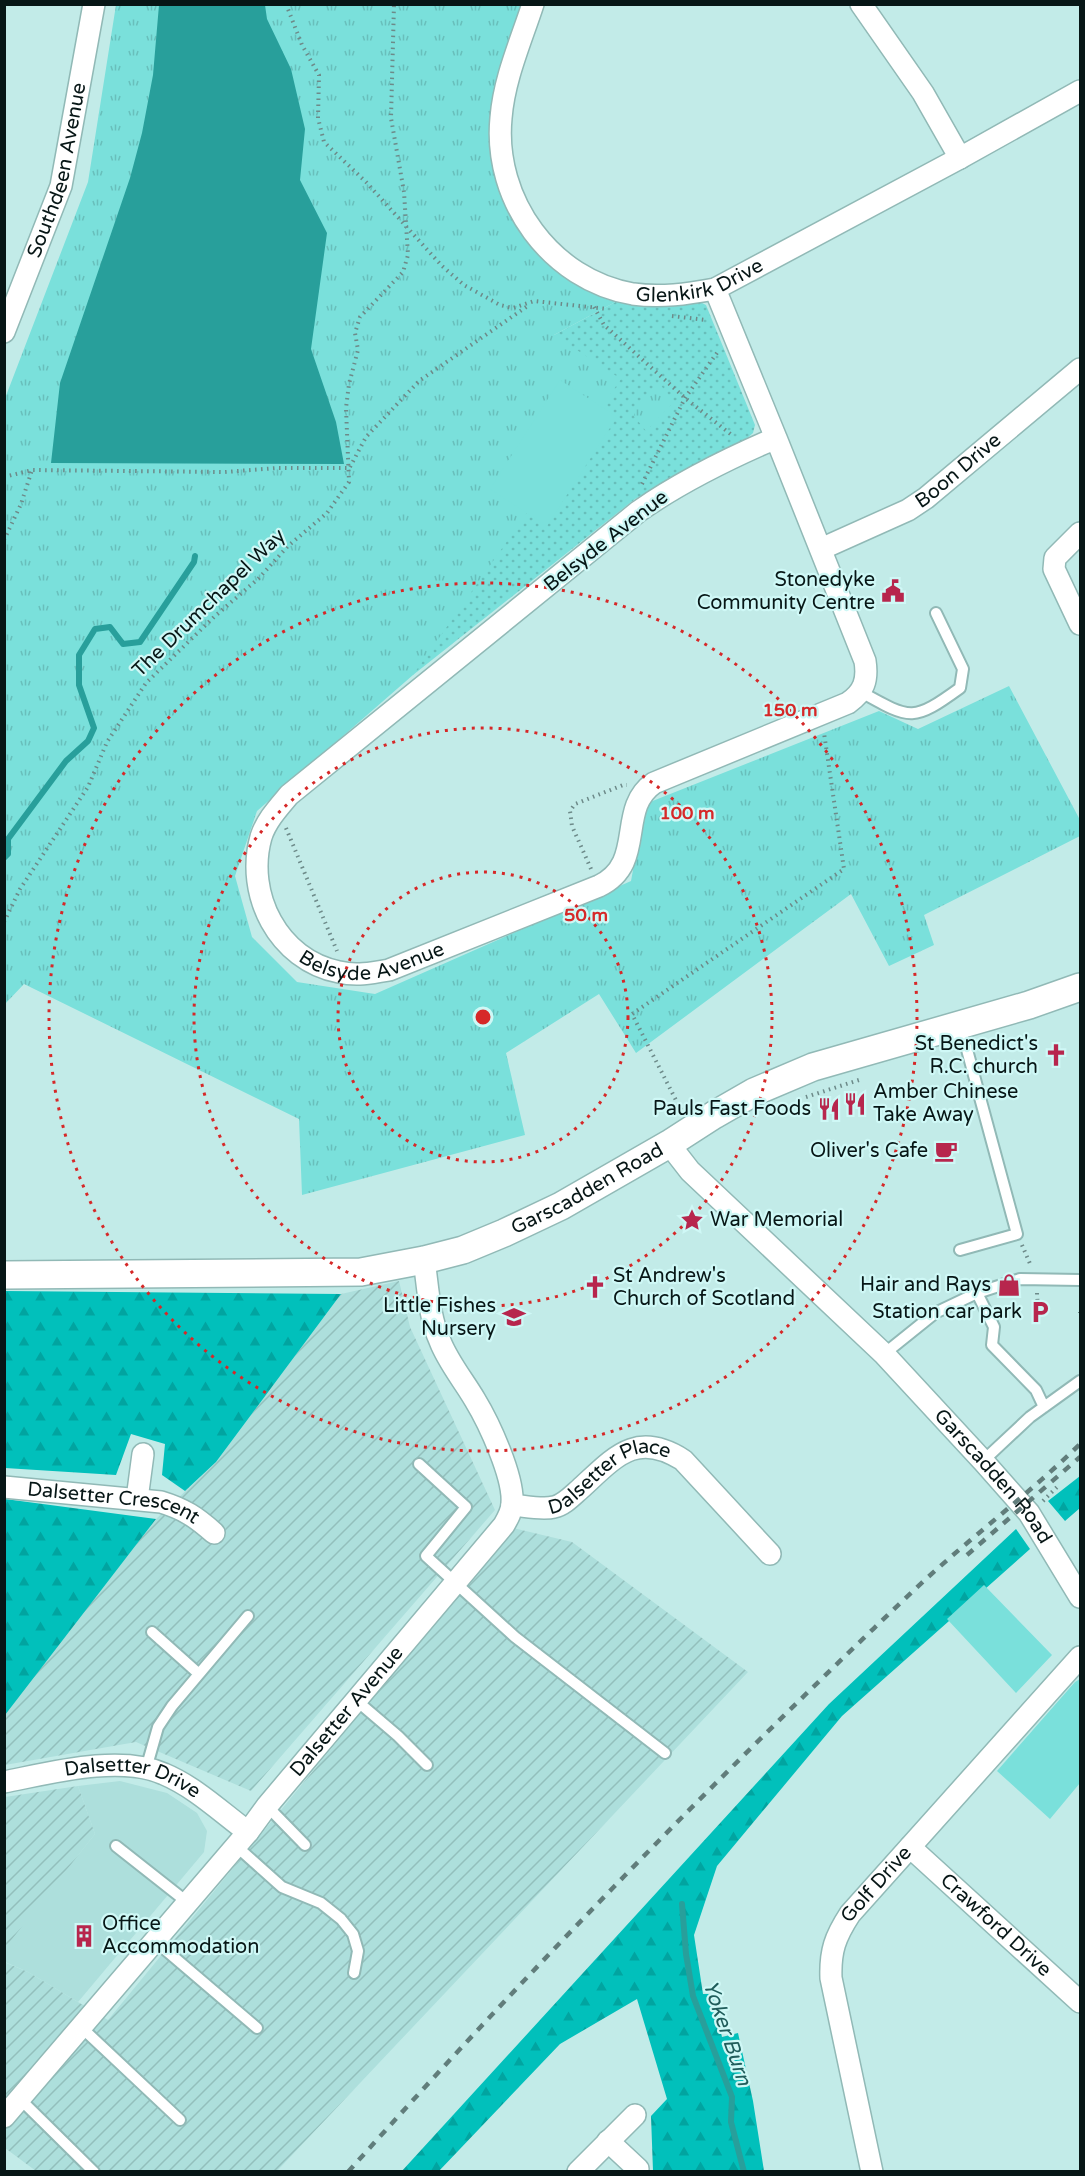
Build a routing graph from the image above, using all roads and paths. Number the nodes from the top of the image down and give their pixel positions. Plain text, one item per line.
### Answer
1 (94, 4) edge
2 (286, 4) edge
3 (394, 4) edge
4 (533, 4) edge
5 (861, 4) edge
6 (1080, 91) edge
7 (960, 158) junction
8 (407, 227) junction
9 (600, 284) junction
10 (715, 289) junction
11 (4, 332) edge
12 (732, 332) junction
13 (1080, 369) edge
14 (685, 398) junction
15 (776, 438) junction
16 (751, 449) junction
17 (349, 468) junction
18 (32, 470) junction
19 (4, 477) edge
20 (639, 511) junction
21 (1080, 533) edge
22 (4, 540) edge
23 (821, 549) junction
24 (936, 613) dead end
25 (1080, 624) edge
26 (861, 692) junction
27 (821, 715) junction
28 (642, 792) junction
29 (278, 808) junction
30 (599, 886) junction
31 (4, 922) edge
32 (346, 973) junction
33 (1080, 987) edge
34 (958, 1024) junction
35 (865, 1078) dead end
36 (797, 1100) dead end
37 (680, 1137) junction
38 (1017, 1234) junction
39 (960, 1250) dead end
40 (424, 1260) junction
41 (4, 1275) edge
42 (1037, 1279) junction
43 (1080, 1280) edge
44 (977, 1293) junction
45 (884, 1354) junction
46 (1080, 1381) edge
47 (1044, 1407) junction
48 (143, 1454) dead end
49 (983, 1461) junction
50 (419, 1464) dead end
51 (4, 1487) edge
52 (137, 1499) junction
53 (512, 1505) junction
54 (214, 1533) dead end
55 (770, 1554) dead end
56 (456, 1583) junction
57 (1080, 1597) edge
58 (248, 1616) dead end
59 (152, 1632) dead end
60 (1080, 1657) edge
61 (199, 1674) junction
62 (357, 1701) junction
63 (665, 1753) dead end
64 (427, 1765) dead end
65 (146, 1769) junction
66 (4, 1782) edge
67 (267, 1806) junction
68 (242, 1839) junction
69 (305, 1845) dead end
70 (116, 1846) dead end
71 (910, 1847) junction
72 (187, 1902) junction
73 (155, 1941) junction
74 (354, 1973) dead end
75 (1080, 2002) edge
76 (81, 2027) junction
77 (257, 2028) dead end
78 (20, 2099) junction
79 (635, 2115) dead end
80 (4, 2117) edge
81 (180, 2120) dead end
82 (608, 2141) junction
83 (638, 2169) dead end
84 (93, 2172) edge
85 (578, 2172) edge
86 (872, 2172) edge

1 - 11 street, Southdeen Avenue
2 - 8 path
3 - 8 path, The Drumchapel Way
4 - 9 street, Glenkirk Drive
5 - 7 street
6 - 7 street, Glenkirk Drive
7 - 10 street, Glenkirk Drive
8 - 17 path, The Drumchapel Way
8 - 17 path
9 - 10 street, Glenkirk Drive
9 - 14 path
10 - 12 street
12 - 14 path
12 - 15 street
13 - 23 street, Boon Drive
14 - 16 path
14 - 20 path
15 - 16 street, Belsyde Avenue
15 - 23 street
16 - 20 street, Belsyde Avenue
17 - 18 path
17 - 31 path, The Drumchapel Way
18 - 19 path
18 - 22 path
20 - 29 street, Belsyde Avenue
21 - 25 street
23 - 26 street
24 - 26 lane
26 - 27 street
27 - 28 street
27 - 37 path
28 - 30 street, Belsyde Avenue
28 - 30 path
29 - 32 path
29 - 32 street, Belsyde Avenue
30 - 32 street, Belsyde Avenue
33 - 34 street
34 - 37 street
34 - 38 lane
35 - 36 path
37 - 40 street, Garscadden Road
37 - 45 street, Garscadden Road
38 - 39 lane
38 - 42 path
40 - 41 street, Garscadden Road
40 - 53 street
42 - 43 lane
42 - 44 lane
44 - 45 lane
44 - 47 lane
45 - 49 street, Garscadden Road
46 - 47 lane
47 - 49 lane
48 - 52 street
49 - 57 street, Garscadden Road
50 - 56 lane
51 - 52 street, Dalsetter Crescent
52 - 54 street, Dalsetter Crescent
53 - 55 street, Dalsetter Place
53 - 56 street, Dalsetter Avenue
56 - 62 street, Dalsetter Avenue
56 - 63 lane
58 - 61 lane
59 - 61 lane
60 - 71 street, Golf Drive
61 - 65 lane
62 - 64 lane
62 - 67 street, Dalsetter Avenue
65 - 66 street, Dalsetter Drive
65 - 68 street, Dalsetter Drive
67 - 68 street, Dalsetter Avenue
67 - 69 lane
68 - 72 street, Dalsetter Avenue
68 - 74 lane
70 - 72 lane
71 - 75 street, Crawford Drive
71 - 86 street, Golf Drive
72 - 73 street, Dalsetter Avenue
73 - 76 street, Dalsetter Avenue
73 - 77 lane
76 - 78 street, Dalsetter Avenue
76 - 81 lane
78 - 80 street, Dalsetter Avenue
78 - 84 lane
79 - 82 street
82 - 83 street
82 - 85 street

